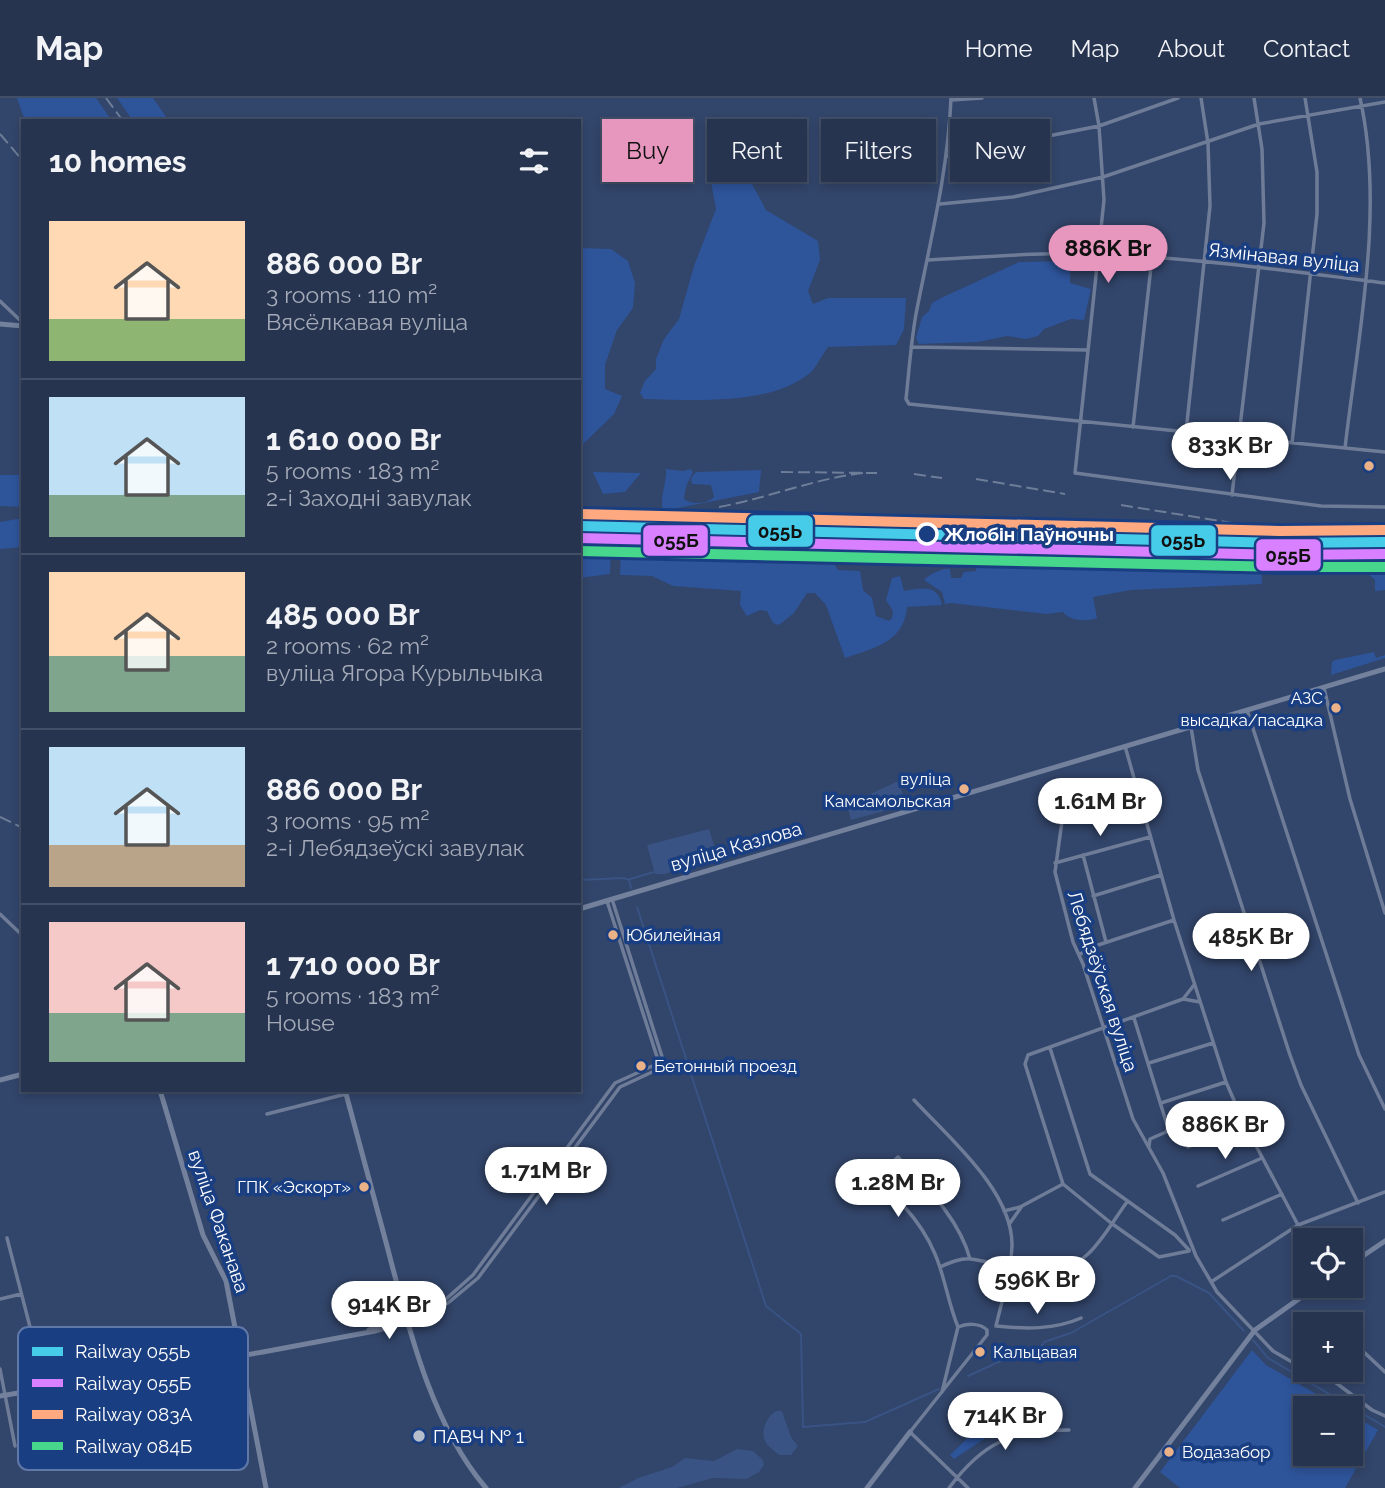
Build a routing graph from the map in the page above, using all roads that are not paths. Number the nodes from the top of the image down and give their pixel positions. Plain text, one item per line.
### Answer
1 (982, 98) edge
2 (1094, 98) edge
3 (1178, 98) edge
4 (1201, 98) edge
5 (1254, 98) edge
6 (1305, 98) edge
7 (1360, 98) edge
8 (951, 99) edge
9 (1385, 102) edge
10 (1361, 105) junction
11 (1308, 115) junction
12 (1259, 124) junction
13 (1099, 126) junction
14 (1208, 143) junction
15 (947, 156) junction
16 (1103, 177) junction
17 (940, 204) junction
18 (1099, 254) junction
19 (1152, 258) junction
20 (929, 260) junction
21 (1206, 262) junction
22 (1259, 269) junction
23 (1312, 274) junction
24 (1364, 280) junction
25 (1385, 283) edge
26 (0, 301) edge
27 (21, 322) edge
28 (0, 324) edge
29 (21, 324) edge
30 (911, 347) junction
31 (1087, 350) junction
32 (1080, 421) junction
33 (1133, 427) junction
34 (1186, 432) junction
35 (1239, 438) junction
36 (1292, 443) junction
37 (1345, 448) junction
38 (1385, 452) edge
39 (1232, 495) junction
40 (1385, 507) edge
41 (1385, 669) edge
42 (1324, 688) junction
43 (1247, 710) junction
44 (1191, 727) junction
45 (1125, 746) junction
46 (1063, 814) dead end
47 (1150, 837) junction
48 (1083, 855) junction
49 (1055, 863) junction
50 (1161, 875) junction
51 (1093, 896) junction
52 (609, 900) junction
53 (581, 908) edge
54 (1385, 913) edge
55 (0, 914) edge
56 (1174, 920) junction
57 (21, 934) edge
58 (1106, 942) junction
59 (1079, 955) junction
60 (1194, 985) junction
61 (1183, 999) junction
62 (1200, 1002) junction
63 (1134, 1018) junction
64 (1104, 1029) junction
65 (1213, 1043) junction
66 (1050, 1048) junction
67 (1148, 1063) junction
68 (21, 1075) edge
69 (0, 1080) edge
70 (1226, 1082) junction
71 (161, 1092) edge
72 (336, 1092) edge
73 (346, 1092) edge
74 (337, 1096) junction
75 (914, 1100) dead end
76 (1161, 1103) junction
77 (1385, 1110) edge
78 (267, 1114) dead end
79 (1244, 1122) junction
80 (1149, 1147) junction
81 (1188, 1147) dead end
82 (1262, 1158) junction
83 (862, 1167) dead end
84 (876, 1179) junction
85 (1063, 1184) junction
86 (1198, 1185) dead end
87 (1385, 1192) edge
88 (1282, 1194) junction
89 (1127, 1202) junction
90 (1357, 1203) junction
91 (1022, 1206) junction
92 (1003, 1211) junction
93 (1223, 1220) dead end
94 (1111, 1223) junction
95 (1010, 1224) junction
96 (1298, 1225) junction
97 (7, 1238) dead end
98 (1189, 1239) junction
99 (1385, 1241) edge
100 (1183, 1242) junction
101 (1189, 1251) junction
102 (1196, 1256) junction
103 (1363, 1256) edge
104 (970, 1259) junction
105 (940, 1267) junction
106 (1009, 1270) junction
107 (1211, 1282) junction
108 (21, 1294) junction
109 (1300, 1298) edge
110 (0, 1299) edge
111 (1082, 1318) dead end
112 (406, 1319) junction
113 (996, 1326) junction
114 (30, 1327) edge
115 (236, 1327) edge
116 (958, 1327) junction
117 (1255, 1331) junction
118 (988, 1333) junction
119 (1363, 1351) edge
120 (248, 1354) edge
121 (1293, 1362) edge
122 (0, 1369) edge
123 (1385, 1372) edge
124 (1335, 1382) edge
125 (248, 1388) edge
126 (942, 1392) junction
127 (3, 1396) edge
128 (1385, 1416) edge
129 (1069, 1430) dead end
130 (910, 1432) junction
131 (15, 1446) dead end
132 (957, 1476) junction
133 (266, 1488) edge
134 (486, 1488) edge
135 (867, 1488) edge
136 (949, 1488) edge
137 (968, 1488) edge
138 (1135, 1488) edge

1 - 8 street
2 - 13 street
3 - 13 street
4 - 14 street
5 - 12 street
6 - 11 street
7 - 10 street
8 - 15 street
9 - 10 street
10 - 11 street
10 - 24 street
11 - 12 street
11 - 23 street
12 - 14 street
12 - 22 street
13 - 15 street
13 - 16 street
14 - 16 street
14 - 21 street
15 - 17 street
16 - 17 street
16 - 18 street
17 - 20 street
18 - 19 street, Язмінавая вуліца
18 - 20 street, Язмінавая вуліца
18 - 31 street
19 - 21 street, Язмінавая вуліца
19 - 33 street
20 - 30 street
21 - 22 street, Язмінавая вуліца
21 - 34 street
22 - 23 street, Язмінавая вуліца
22 - 35 street
23 - 24 street, Язмінавая вуліца
23 - 36 street
24 - 25 street, Язмінавая вуліца
24 - 37 street
26 - 27 street
28 - 29 main road
30 - 31 street
30 - 32 street
31 - 32 street
32 - 33 street
32 - 39 street
33 - 34 street
34 - 35 street
35 - 36 street
35 - 39 street
36 - 37 street
37 - 38 street
39 - 40 street
41 - 42 main road, вуліца Казлова
42 - 43 main road, вуліца Казлова
42 - 54 street
43 - 44 main road, вуліца Казлова
43 - 77 street
44 - 45 main road, вуліца Казлова
44 - 90 street
45 - 47 street
45 - 52 main road, вуліца Казлова
46 - 49 street, Лебядзёўская вуліца
47 - 48 street
47 - 50 street
48 - 49 street
48 - 51 street
49 - 59 street, Лебядзёўская вуліца
50 - 51 street
50 - 56 street
51 - 58 street
52 - 53 main road, вуліца Казлова
52 - 112 street
55 - 57 street
56 - 58 street
56 - 60 street
58 - 59 street
59 - 64 street, Лебядзёўская вуліца
60 - 61 street
60 - 62 street
61 - 62 street
61 - 63 street
62 - 65 street
63 - 64 street
63 - 67 street
64 - 66 street
64 - 80 street, Лебядзёўская вуліца
65 - 67 street
65 - 70 street
66 - 85 street
66 - 89 street
67 - 76 street
68 - 69 main road
70 - 76 street
70 - 79 street
71 - 115 main road, вуліца Факанава
72 - 74 street
73 - 74 street
73 - 112 main road
74 - 78 street
75 - 92 street
76 - 80 street
79 - 81 street
79 - 82 street
80 - 98 street, Лебядзёўская вуліца
82 - 86 street
82 - 88 street
83 - 84 street
84 - 104 street
84 - 105 street
85 - 91 street
85 - 94 street
87 - 90 street
88 - 93 street
88 - 96 street
89 - 94 street
89 - 100 street
90 - 96 street
91 - 92 street
91 - 95 street
92 - 95 street
94 - 101 street
94 - 106 street
95 - 106 street
96 - 107 street
97 - 108 street
98 - 100 street
98 - 102 street, Лебядзёўская вуліца
99 - 103 main road
100 - 101 street
101 - 102 street
102 - 107 street, Лебядзёўская вуліца
104 - 105 street
104 - 106 street
105 - 116 street
106 - 113 street
107 - 117 street, Лебядзёўская вуліца
108 - 110 street
108 - 114 street
109 - 117 main road
111 - 113 street
112 - 120 main road
112 - 134 main road
113 - 118 street
116 - 118 street
116 - 126 street
117 - 121 street, Лебядзёўская вуліца
117 - 138 main road
118 - 126 street
119 - 123 street
122 - 127 street
124 - 128 street
125 - 133 main road, вуліца Факанава
126 - 130 street
127 - 131 street
129 - 132 street
130 - 132 street
130 - 135 main road
132 - 136 street
132 - 137 street

